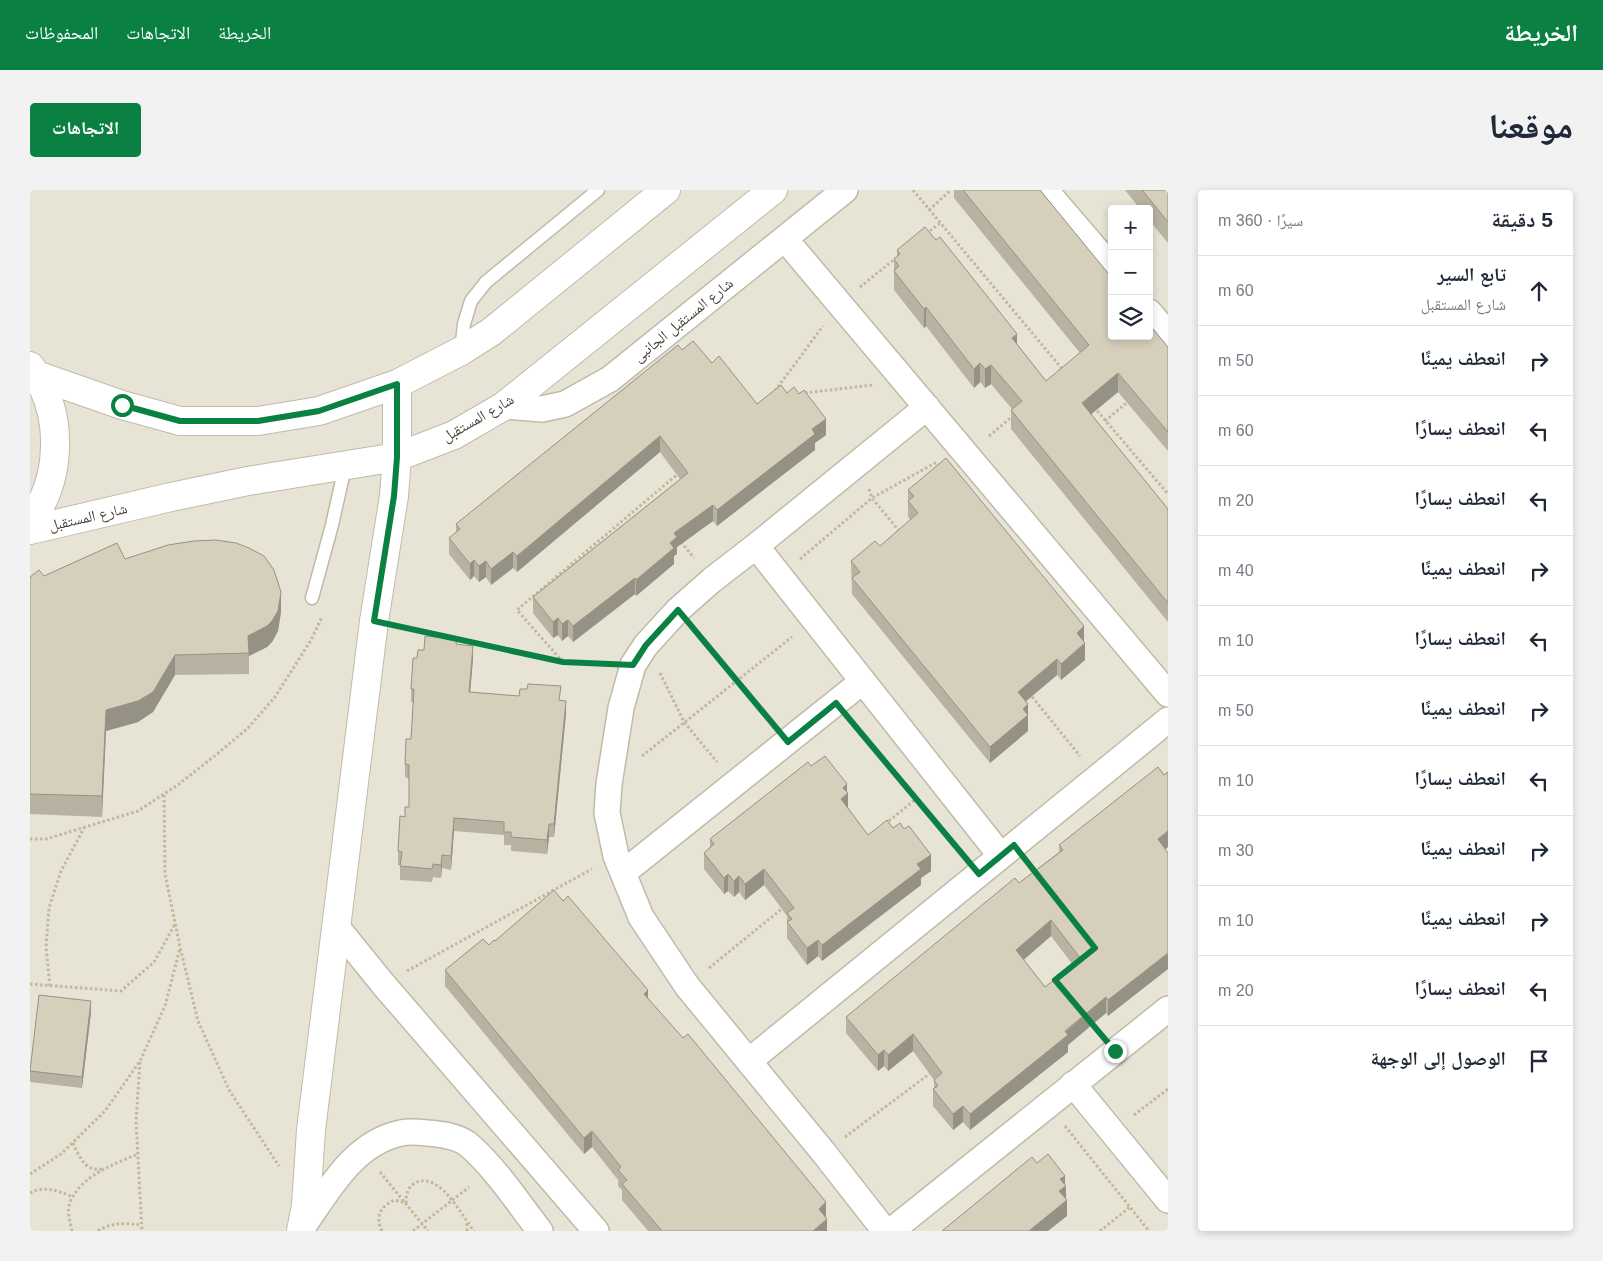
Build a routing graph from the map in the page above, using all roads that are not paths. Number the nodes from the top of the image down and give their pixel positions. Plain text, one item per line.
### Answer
1 (598, 190) edge
2 (666, 190) edge
3 (773, 190) edge
4 (845, 190) edge
5 (1045, 190) edge
6 (785, 239) junction
7 (1108, 263) edge
8 (1153, 317) edge
9 (1168, 334) edge
10 (461, 351) junction
11 (33, 370) edge
12 (397, 384) junction
13 (504, 406) junction
14 (927, 407) junction
15 (397, 457) junction
16 (345, 466) junction
17 (30, 522) edge
18 (30, 530) edge
19 (756, 546) junction
20 (312, 598) dead end
21 (863, 681) junction
22 (1168, 694) edge
23 (1168, 720) edge
24 (1001, 856) junction
25 (620, 864) junction
26 (336, 926) junction
27 (1168, 1009) edge
28 (748, 1061) junction
29 (1073, 1084) junction
30 (1168, 1200) edge
31 (302, 1229) edge
32 (540, 1231) edge
33 (596, 1231) edge
34 (885, 1231) edge
35 (891, 1231) edge

1 - 10 lane
2 - 10 street
3 - 13 street, شارع المستقبل
4 - 6 street, شارع المستقبل الجانبى
5 - 7 street
6 - 13 street, شارع المستقبل الجانبى
6 - 14 street
8 - 9 street
10 - 12 street
11 - 12 street
11 - 17 street
12 - 15 street
13 - 15 street, شارع المستقبل
14 - 19 street
14 - 22 street
15 - 16 street, شارع المستقبل
15 - 26 street
16 - 18 street, شارع المستقبل
16 - 20 lane
19 - 21 street
19 - 25 street
21 - 24 street
21 - 25 street
23 - 24 street
24 - 28 street
25 - 28 street
26 - 31 street
26 - 33 street
27 - 29 street
28 - 34 street
29 - 30 street
29 - 35 street
31 - 32 street

